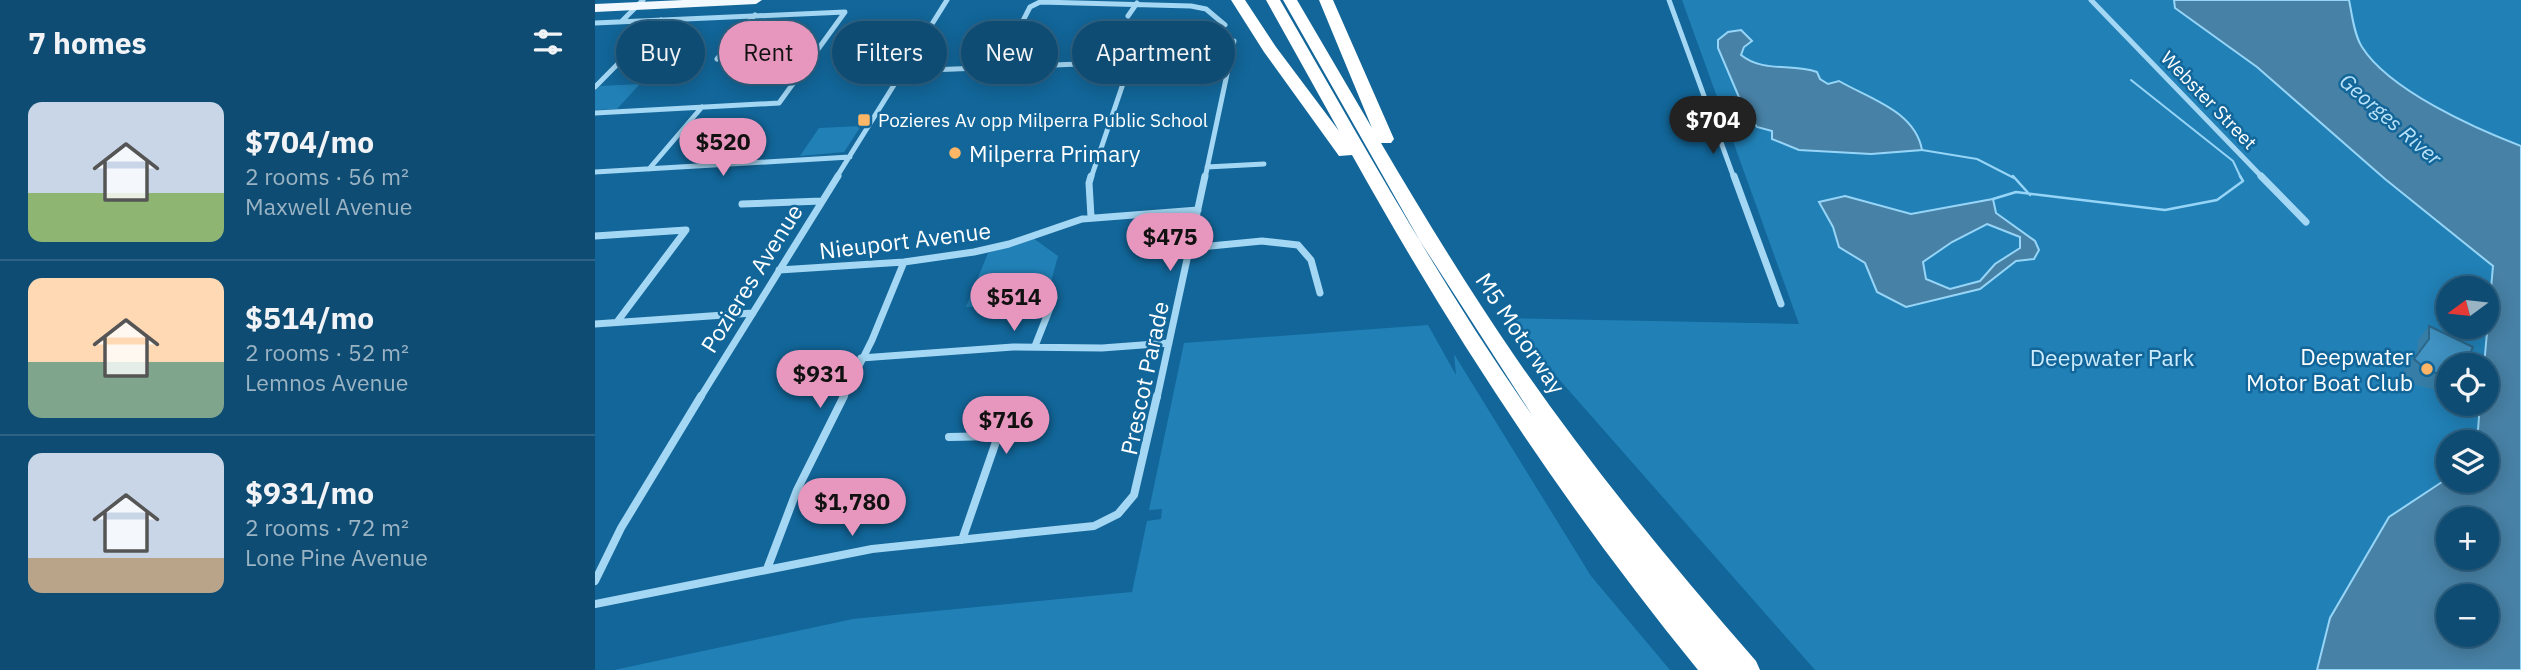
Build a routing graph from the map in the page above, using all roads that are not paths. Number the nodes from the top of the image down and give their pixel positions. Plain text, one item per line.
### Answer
1 (755, 0) edge
2 (947, 0) edge
3 (1273, 0) edge
4 (1290, 0) edge
5 (1669, 0) edge
6 (2091, 0) edge
7 (1327, 1) edge
8 (640, 3) edge
9 (1237, 3) edge
10 (1137, 4) junction
11 (595, 8) edge
12 (755, 15) junction
13 (1128, 16) dead end
14 (662, 19) junction
15 (616, 21) edge
16 (622, 21) joint
17 (934, 21) edge
18 (1025, 21) edge
19 (1220, 21) edge
20 (595, 23) edge
21 (717, 59) dead end
22 (896, 84) edge
23 (1123, 84) edge
24 (1225, 84) edge
25 (595, 87) edge
26 (702, 107) junction
27 (595, 113) edge
28 (849, 157) junction
29 (1264, 164) dead end
30 (1207, 167) junction
31 (649, 169) junction
32 (595, 172) edge
33 (822, 201) junction
34 (742, 204) dead end
35 (1198, 210) junction
36 (1091, 218) junction
37 (2306, 222) dead end
38 (595, 236) edge
39 (1190, 248) junction
40 (904, 261) junction
41 (779, 271) junction
42 (1431, 278) junction
43 (1320, 293) dead end
44 (1054, 298) dead end
45 (1465, 298) junction
46 (1781, 304) dead end
47 (753, 313) junction
48 (617, 322) junction
49 (595, 324) edge
50 (1169, 343) junction
51 (1035, 346) junction
52 (861, 358) junction
53 (1009, 432) dead end
54 (998, 436) junction
55 (949, 437) dead end
56 (962, 540) junction
57 (767, 569) junction
58 (595, 581) edge
59 (595, 604) edge
60 (1715, 670) edge
61 (1746, 670) edge

1 - 8 main road
2 - 17 street, Pozieres Avenue
3 - 42 highway, M5 Motorway
4 - 45 highway, M5 Motorway
5 - 46 street
6 - 37 street, Webster Street
7 - 45 highway
8 - 11 main road
8 - 16 street
9 - 42 highway
10 - 13 street
10 - 18 street
10 - 19 street
12 - 14 street
12 - 21 street
12 - 26 street
14 - 16 street
14 - 25 street
15 - 20 street
22 - 28 street, Pozieres Avenue
23 - 36 street
24 - 30 street, Prescot Parade
26 - 27 street
26 - 31 street
28 - 31 street
28 - 33 street, Pozieres Avenue
29 - 30 street
30 - 35 street, Prescot Parade
31 - 32 street
33 - 34 street
33 - 41 street, Pozieres Avenue
35 - 36 street, Nieuport Avenue
35 - 39 street, Prescot Parade
36 - 40 street, Nieuport Avenue
38 - 48 street
39 - 43 street
39 - 50 street, Prescot Parade
40 - 41 street, Nieuport Avenue
40 - 52 street
41 - 47 street, Pozieres Avenue
42 - 60 highway, M5 Motorway
44 - 51 street
45 - 61 highway, M5 Motorway
47 - 48 street
47 - 58 street, Pozieres Avenue
48 - 49 street
50 - 51 street
50 - 56 street, Prescot Parade
51 - 52 street
52 - 57 street
53 - 54 street
54 - 55 street
54 - 56 street
56 - 57 street
57 - 59 street

